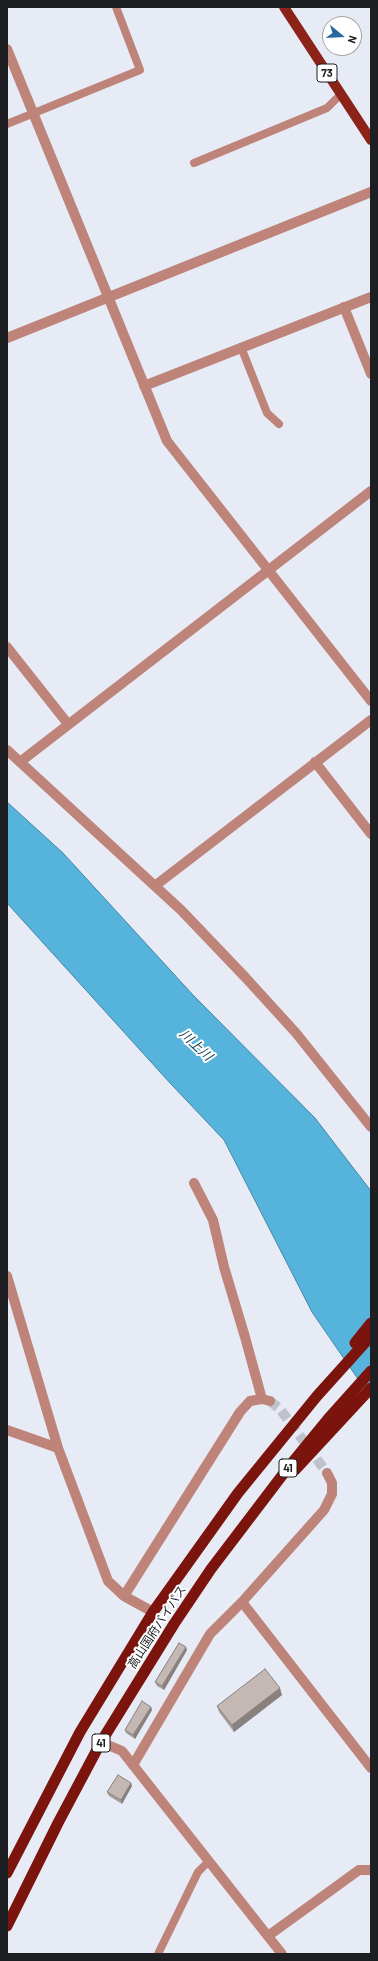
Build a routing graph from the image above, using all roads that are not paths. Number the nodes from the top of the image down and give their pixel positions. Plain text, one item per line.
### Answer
1 (116, 7) edge
2 (284, 7) edge
3 (7, 49) edge
4 (341, 94) junction
5 (33, 113) junction
6 (7, 124) edge
7 (371, 140) edge
8 (194, 163) dead end
9 (371, 192) edge
10 (371, 297) edge
11 (108, 298) junction
12 (344, 307) junction
13 (7, 338) edge
14 (241, 347) junction
15 (371, 374) edge
16 (144, 386) junction
17 (279, 424) dead end
18 (371, 491) edge
19 (268, 570) junction
20 (7, 646) edge
21 (371, 701) edge
22 (371, 720) edge
23 (68, 724) junction
24 (7, 750) edge
25 (20, 762) junction
26 (315, 762) junction
27 (371, 834) edge
28 (156, 885) junction
29 (371, 1127) edge
30 (194, 1183) dead end
31 (7, 1276) edge
32 (371, 1323) edge
33 (371, 1336) edge
34 (371, 1371) edge
35 (371, 1388) edge
36 (316, 1396) junction
37 (7, 1430) edge
38 (58, 1448) junction
39 (327, 1473) tunnel mouth
40 (211, 1569) junction
41 (124, 1596) junction
42 (242, 1602) junction
43 (153, 1612) junction
44 (102, 1742) junction
45 (133, 1765) junction
46 (371, 1768) edge
47 (209, 1862) junction
48 (371, 1870) edge
49 (7, 1873) edge
50 (7, 1926) edge
51 (268, 1936) junction
52 (158, 1954) edge
53 (282, 1954) edge

1 - 5 lane
2 - 4 main road, 73
3 - 5 street
4 - 7 main road, 73
4 - 8 lane
5 - 6 lane
5 - 11 street
9 - 11 street
10 - 12 street
11 - 13 street
11 - 16 street
12 - 14 street
12 - 15 street
14 - 16 street
14 - 17 lane
16 - 19 street
18 - 19 street
19 - 21 street
19 - 23 street
20 - 23 street
22 - 26 street
23 - 25 street
24 - 25 street
25 - 28 street
26 - 27 street
26 - 28 street
28 - 29 street
30 - 41 street
31 - 38 street
32 - 36 highway, 41
33 - 36 highway, 高山国府バイパス / 41
34 - 40 highway, 高山国府バイパス / 41
35 - 40 highway, 41
36 - 43 highway, 高山国府バイパス / 41
37 - 38 street
38 - 41 street
39 - 42 street
40 - 44 highway, 高山国府バイパス / 41
41 - 43 street
42 - 45 street
42 - 46 street
43 - 49 highway, 高山国府バイパス / 41
44 - 45 street
44 - 50 highway, 高山国府バイパス / 41
45 - 47 street
47 - 51 street
47 - 52 lane
48 - 51 street
51 - 53 street

